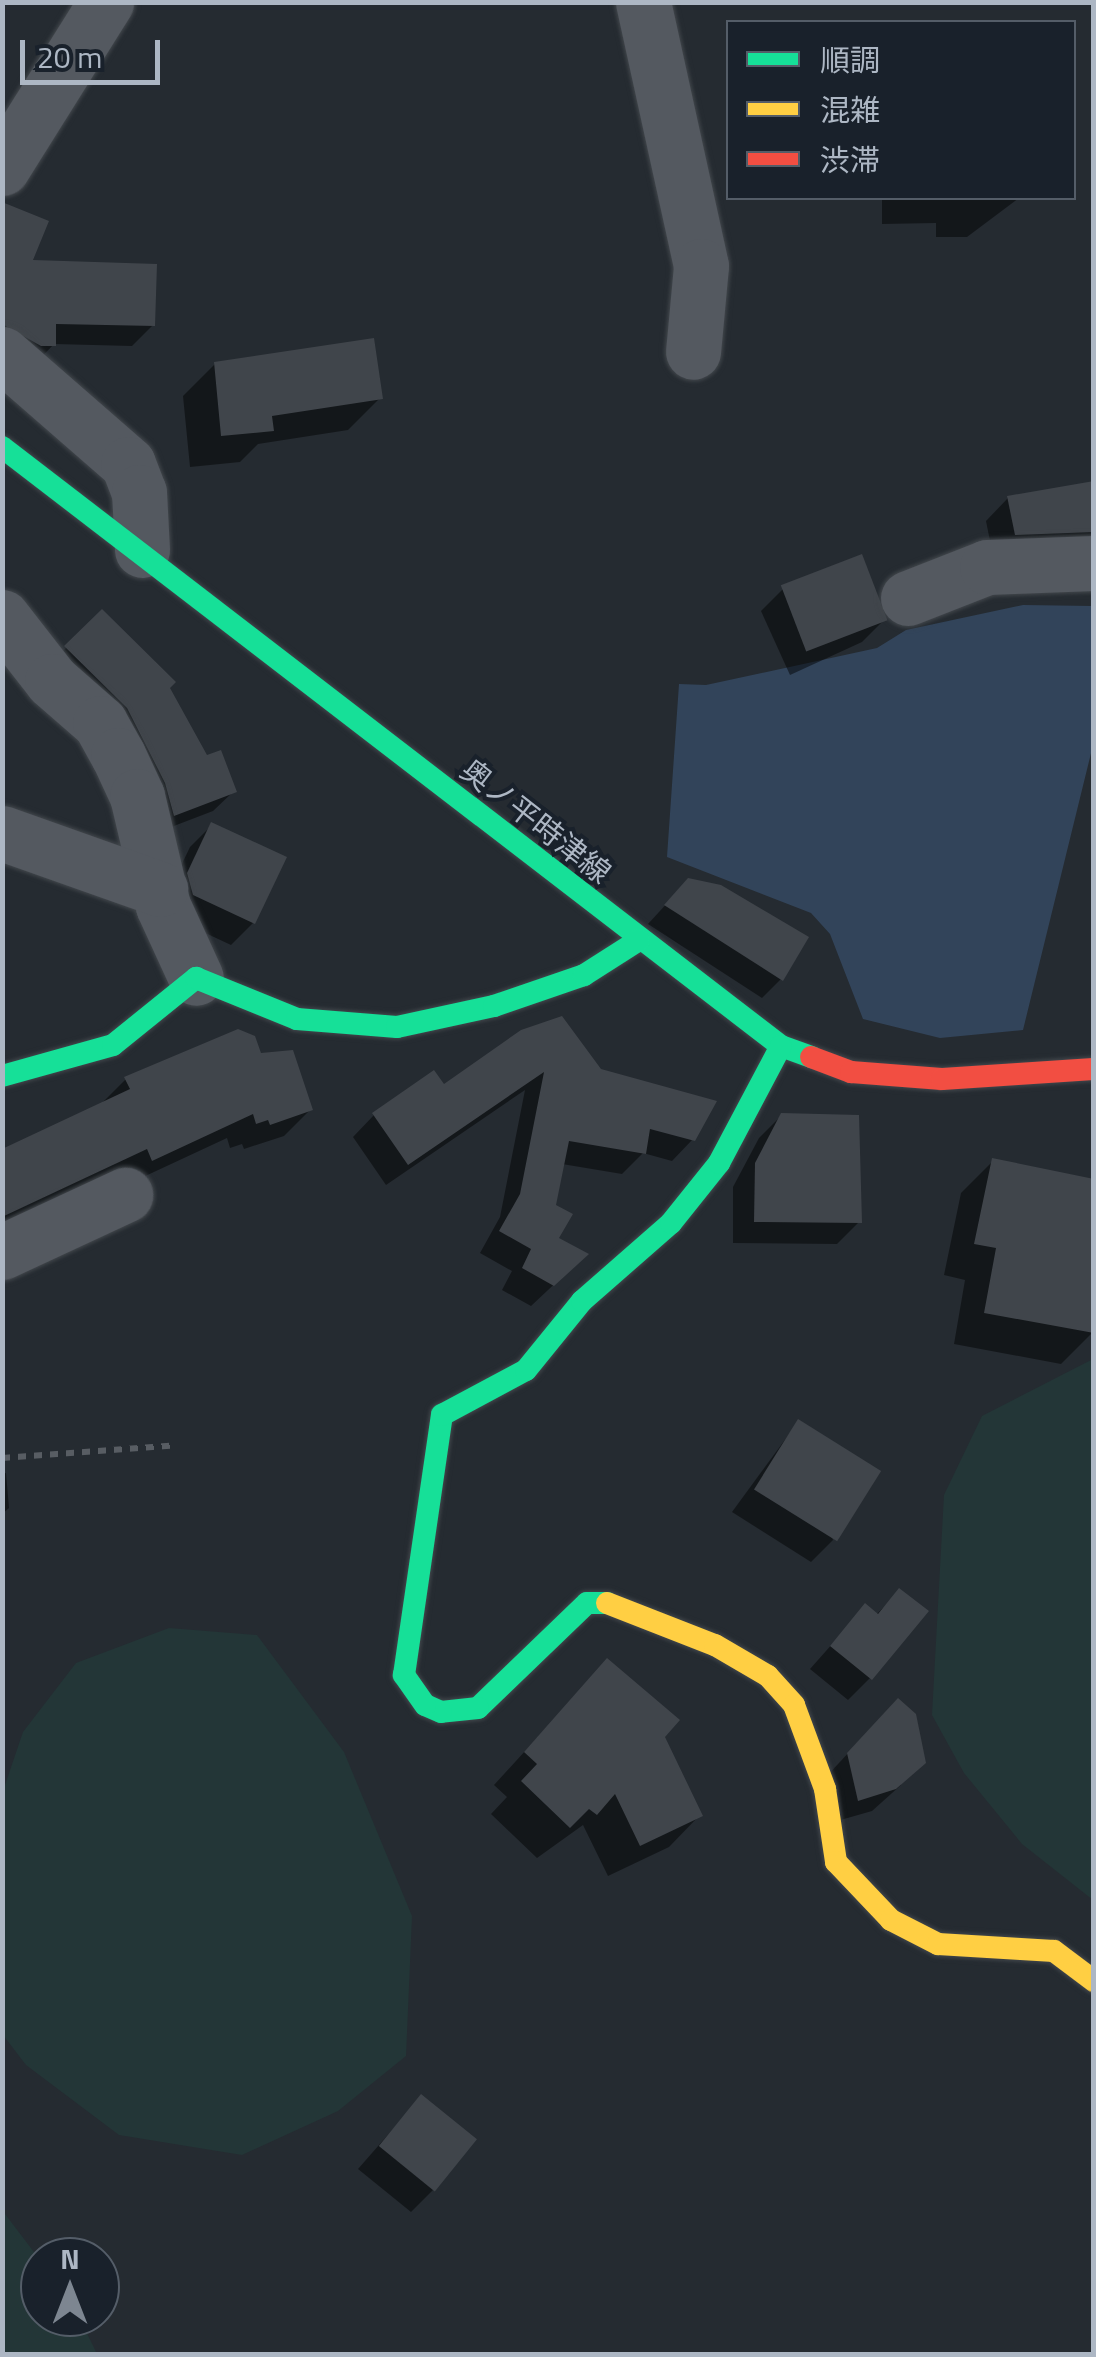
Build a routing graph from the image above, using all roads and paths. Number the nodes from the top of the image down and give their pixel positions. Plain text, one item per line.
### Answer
1 (106, 2) edge
2 (643, 2) edge
3 (2, 168) edge
4 (693, 352) dead end
5 (2, 354) edge
6 (2, 448) edge
7 (142, 550) junction
8 (1094, 563) edge
9 (908, 598) dead end
10 (2, 616) edge
11 (2, 833) edge
12 (160, 889) junction
13 (639, 940) junction
14 (196, 978) junction
15 (781, 1046) junction
16 (1091, 1060) edge
17 (2, 1076) edge
18 (125, 1196) dead end
19 (2, 1252) edge
20 (177, 1445) dead end
21 (2, 1458) edge
22 (1094, 1981) edge

1 - 3 street
2 - 4 street
5 - 7 street
6 - 7 street, 奥ノ平時津線
7 - 13 street, 奥ノ平時津線
8 - 9 street
10 - 12 street
11 - 12 street
12 - 14 street
13 - 14 street
13 - 15 street, 奥ノ平時津線
14 - 17 street
15 - 16 street, 奥ノ平時津線
15 - 22 street
18 - 19 street
20 - 21 path

